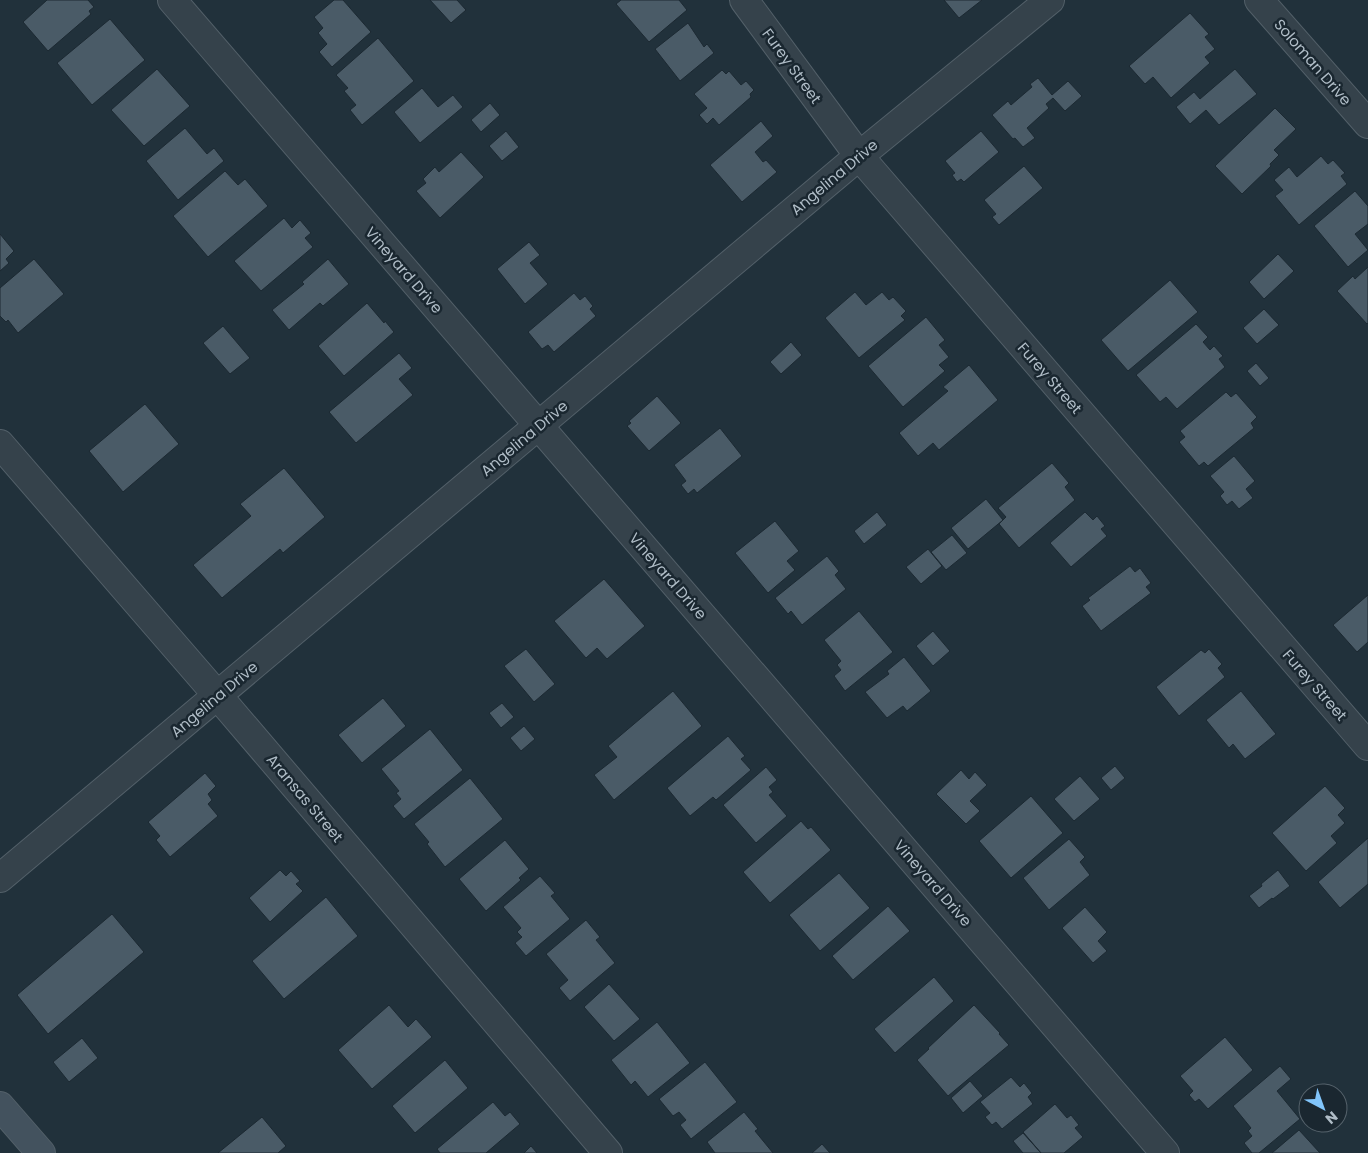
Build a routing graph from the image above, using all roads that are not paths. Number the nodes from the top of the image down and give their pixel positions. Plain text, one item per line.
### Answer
1 (172, 0) edge
2 (744, 0) edge
3 (1050, 0) edge
4 (1259, 0) edge
5 (1368, 124) edge
6 (858, 156) junction
7 (539, 426) junction
8 (0, 444) edge
9 (218, 696) junction
10 (1368, 746) edge
11 (0, 878) edge
12 (0, 1106) edge
13 (40, 1153) edge
14 (608, 1153) edge
15 (1165, 1153) edge

1 - 7 street, Vineyard Drive
2 - 6 street, Furey Street
3 - 6 street, Angelina Drive
4 - 5 street, Soloman Drive
6 - 7 street, Angelina Drive
6 - 10 street, Furey Street
7 - 9 street, Angelina Drive
7 - 15 street, Vineyard Drive
8 - 9 street, Aransas Street
9 - 11 street, Angelina Drive
9 - 14 street, Aransas Street
12 - 13 main road

